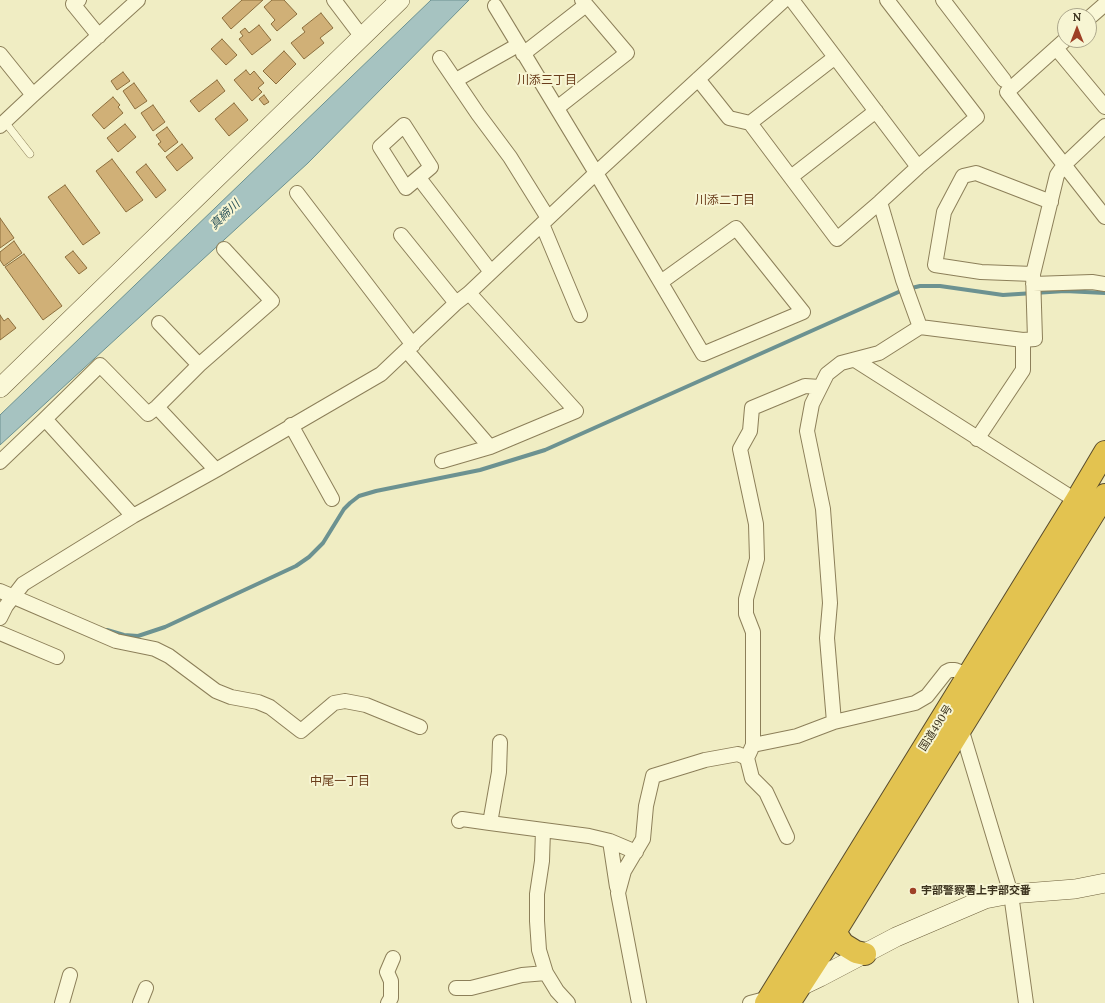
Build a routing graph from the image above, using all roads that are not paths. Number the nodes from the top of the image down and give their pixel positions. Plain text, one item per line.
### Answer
1 (79, 0) edge
2 (138, 0) edge
3 (334, 0) edge
4 (400, 0) edge
5 (784, 0) edge
6 (792, 0) edge
7 (887, 0) edge
8 (943, 0) edge
9 (584, 2) edge
10 (1105, 4) edge
11 (495, 6) dead end
12 (1097, 11) edge
13 (99, 36) junction
14 (362, 37) junction
15 (1057, 47) edge
16 (1063, 48) edge
17 (520, 49) junction
18 (0, 54) edge
19 (440, 58) dead end
20 (834, 58) junction
21 (698, 78) junction
22 (456, 80) junction
23 (1004, 80) dead end
24 (33, 94) junction
25 (1105, 107) edge
26 (557, 108) junction
27 (876, 111) junction
28 (750, 123) junction
29 (2, 124) edge
30 (1105, 126) edge
31 (30, 154) dead end
32 (1064, 165) junction
33 (918, 166) junction
34 (596, 173) junction
35 (791, 177) junction
36 (419, 178) dead end
37 (297, 193) dead end
38 (880, 202) junction
39 (1051, 202) junction
40 (1105, 217) edge
41 (545, 221) junction
42 (401, 235) dead end
43 (224, 249) dead end
44 (491, 272) junction
45 (1033, 279) junction
46 (661, 282) junction
47 (1105, 284) edge
48 (469, 293) junction
49 (456, 303) junction
50 (580, 315) dead end
51 (159, 323) dead end
52 (920, 327) junction
53 (1023, 340) junction
54 (410, 348) junction
55 (855, 360) junction
56 (199, 365) junction
57 (820, 387) junction
58 (0, 388) edge
59 (157, 407) junction
60 (44, 419) junction
61 (291, 425) junction
62 (977, 439) junction
63 (490, 447) junction
64 (1105, 452) edge
65 (442, 461) dead end
66 (0, 462) edge
67 (216, 470) junction
68 (332, 499) dead end
69 (1076, 501) junction
70 (1100, 504) edge
71 (133, 516) junction
72 (6, 594) edge
73 (0, 618) edge
74 (0, 632) edge
75 (58, 657) dead end
76 (969, 674) junction
77 (989, 684) junction
78 (834, 722) junction
79 (420, 727) dead end
80 (961, 728) junction
81 (500, 742) dead end
82 (753, 745) junction
83 (747, 758) junction
84 (459, 821) dead end
85 (490, 823) junction
86 (543, 830) junction
87 (787, 837) dead end
88 (610, 841) junction
89 (636, 852) junction
90 (1105, 883) edge
91 (618, 894) junction
92 (1011, 894) junction
93 (835, 932) junction
94 (865, 954) junction
95 (393, 958) dead end
96 (546, 973) junction
97 (70, 975) dead end
98 (146, 988) dead end
99 (456, 988) dead end
100 (775, 999) edge
101 (62, 1003) edge
102 (140, 1003) edge
103 (388, 1003) edge
104 (568, 1003) edge
105 (639, 1003) edge
106 (1026, 1003) edge

1 - 13 street
2 - 13 street
3 - 14 street
4 - 14 street
5 - 21 street
6 - 20 street
7 - 33 street
8 - 23 street
9 - 17 street
9 - 26 street
10 - 12 street
11 - 17 street
13 - 24 street
14 - 58 street
15 - 32 street
16 - 25 street
17 - 22 street
17 - 26 street
18 - 24 street
19 - 22 street
20 - 27 street
20 - 28 street
21 - 28 street
21 - 34 street
22 - 41 street
24 - 29 street
26 - 34 street
27 - 33 street
27 - 35 street
28 - 35 street
29 - 31 lane
30 - 32 street
32 - 39 street
32 - 40 street
33 - 38 street
34 - 41 street
34 - 46 street
35 - 38 street
36 - 44 street
37 - 54 street
38 - 52 street
39 - 45 street
39 - 45 street
41 - 44 street
41 - 50 street
42 - 49 street
43 - 56 street
44 - 48 street
45 - 47 street
45 - 53 street
46 - 46 street
48 - 49 street
48 - 63 street
49 - 54 street
51 - 56 street
52 - 53 street
52 - 55 street
53 - 62 street
54 - 61 street
54 - 63 street
55 - 57 street
55 - 62 street
56 - 59 street
57 - 78 street
57 - 82 street
59 - 60 street
59 - 67 street
60 - 66 street
60 - 71 street
61 - 67 street
61 - 68 street
62 - 69 street
63 - 65 street
64 - 69 highway, 国道490号
67 - 71 street
69 - 70 street
69 - 76 highway, 国道490号
70 - 77 highway, 国道490号
71 - 72 street
72 - 73 street
72 - 79 street
74 - 75 street
76 - 77 street
76 - 78 street
76 - 100 highway, 国道490号
77 - 80 highway, 国道490号
78 - 82 street
80 - 92 street
80 - 93 highway, 国道490号
81 - 85 street
82 - 83 street
83 - 87 street
83 - 89 street
84 - 85 street
85 - 86 street
86 - 88 street
86 - 96 street
88 - 89 street
88 - 91 street
89 - 91 street
90 - 92 street
91 - 105 street
92 - 94 street
92 - 106 street
93 - 94 highway
93 - 100 highway, 国道490号
94 - 100 street
95 - 103 street
96 - 99 street
96 - 104 street
97 - 101 street
98 - 102 street

